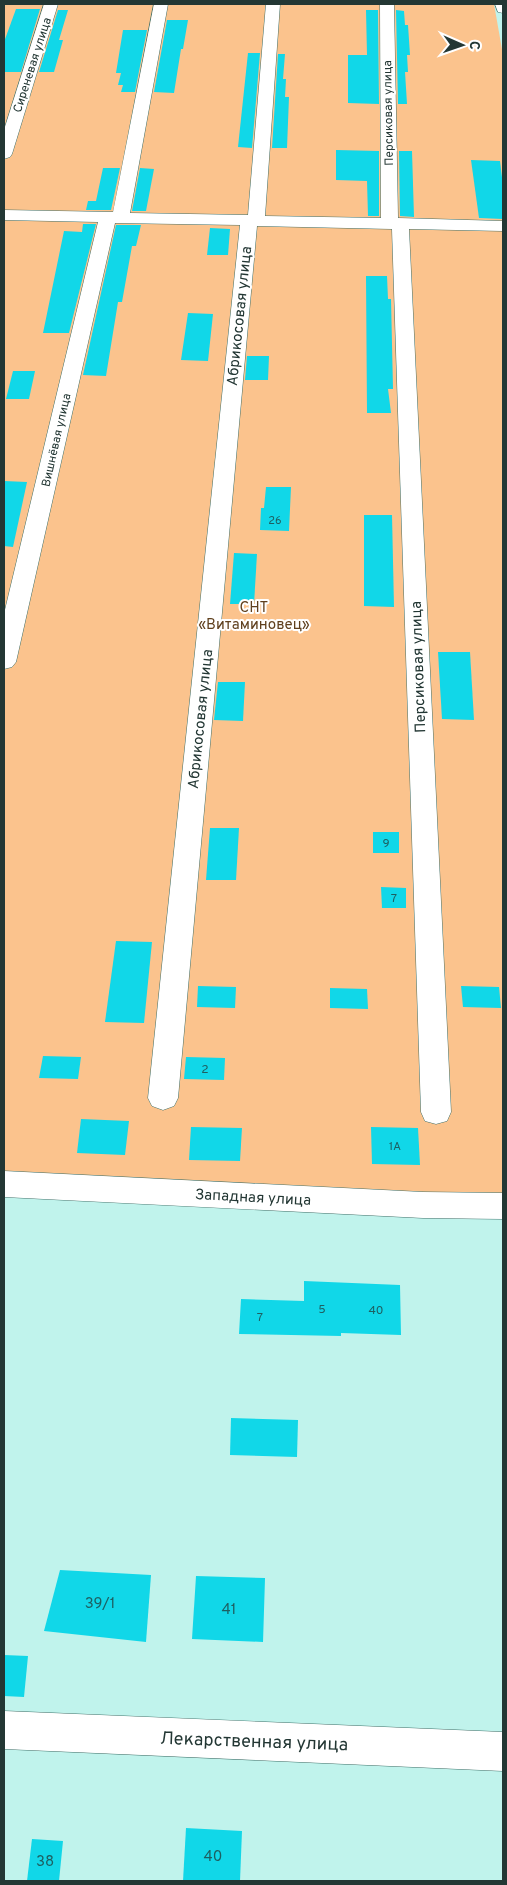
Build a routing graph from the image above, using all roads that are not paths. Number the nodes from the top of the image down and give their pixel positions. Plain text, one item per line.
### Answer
1 (51, 4) edge
2 (161, 4) edge
3 (272, 4) edge
4 (387, 4) edge
5 (502, 4) edge
6 (503, 9) edge
7 (4, 154) edge
8 (4, 215) edge
9 (114, 217) junction
10 (252, 220) junction
11 (395, 223) junction
12 (503, 226) edge
13 (4, 662) edge
14 (163, 1098) dead end
15 (436, 1112) dead end
16 (4, 1184) edge
17 (503, 1206) edge
18 (4, 1730) edge
19 (503, 1752) edge

1 - 7 street, Сиреневая улица
2 - 9 street, Вишнёвая улица
3 - 10 street, Абрикосовая улица
4 - 11 street, Персиковая улица
5 - 6 street
8 - 9 street
9 - 10 street
9 - 13 street, Вишнёвая улица
10 - 11 street
10 - 14 street, Абрикосовая улица
11 - 12 street
11 - 15 street, Персиковая улица
16 - 17 street, Западная улица
18 - 19 street, Лекарственная улица

